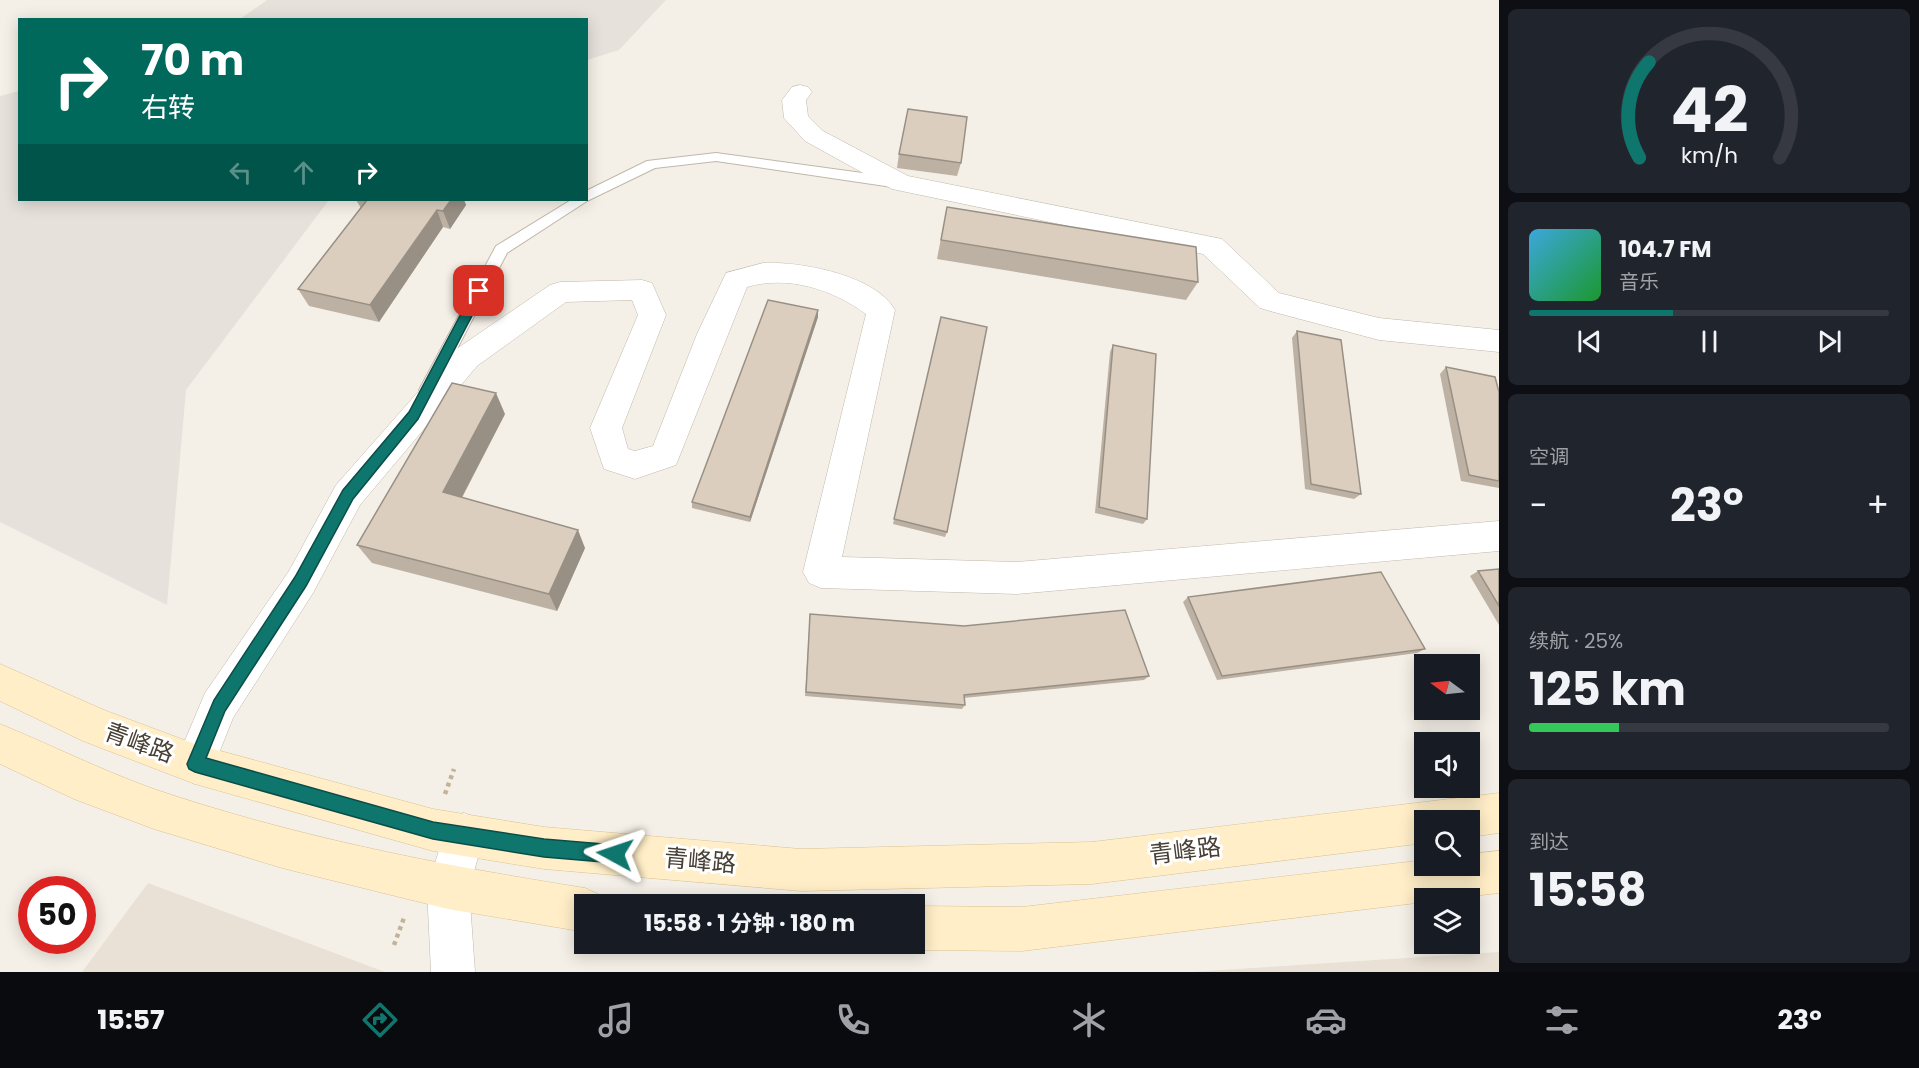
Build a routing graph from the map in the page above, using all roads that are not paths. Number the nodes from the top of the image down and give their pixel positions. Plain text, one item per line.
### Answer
1 (800, 92) dead end
2 (901, 183) junction
3 (588, 196) edge
4 (579, 201) edge
5 (1499, 341) edge
6 (414, 416) junction
7 (1499, 536) edge
8 (0, 682) edge
9 (0, 744) edge
10 (195, 764) junction
11 (1499, 813) edge
12 (1480, 815) edge
13 (1414, 823) edge
14 (464, 834) junction
15 (1499, 872) edge
16 (448, 888) junction
17 (574, 908) edge
18 (925, 928) edge
19 (453, 972) edge

1 - 2 street
2 - 3 lane
2 - 5 street
4 - 6 lane
6 - 7 street
6 - 10 street
8 - 10 main road, 青峰路
9 - 16 main road
10 - 14 main road, 青峰路
11 - 12 main road
13 - 14 main road, 青峰路
14 - 16 street
15 - 18 main road
16 - 17 main road
16 - 19 street

